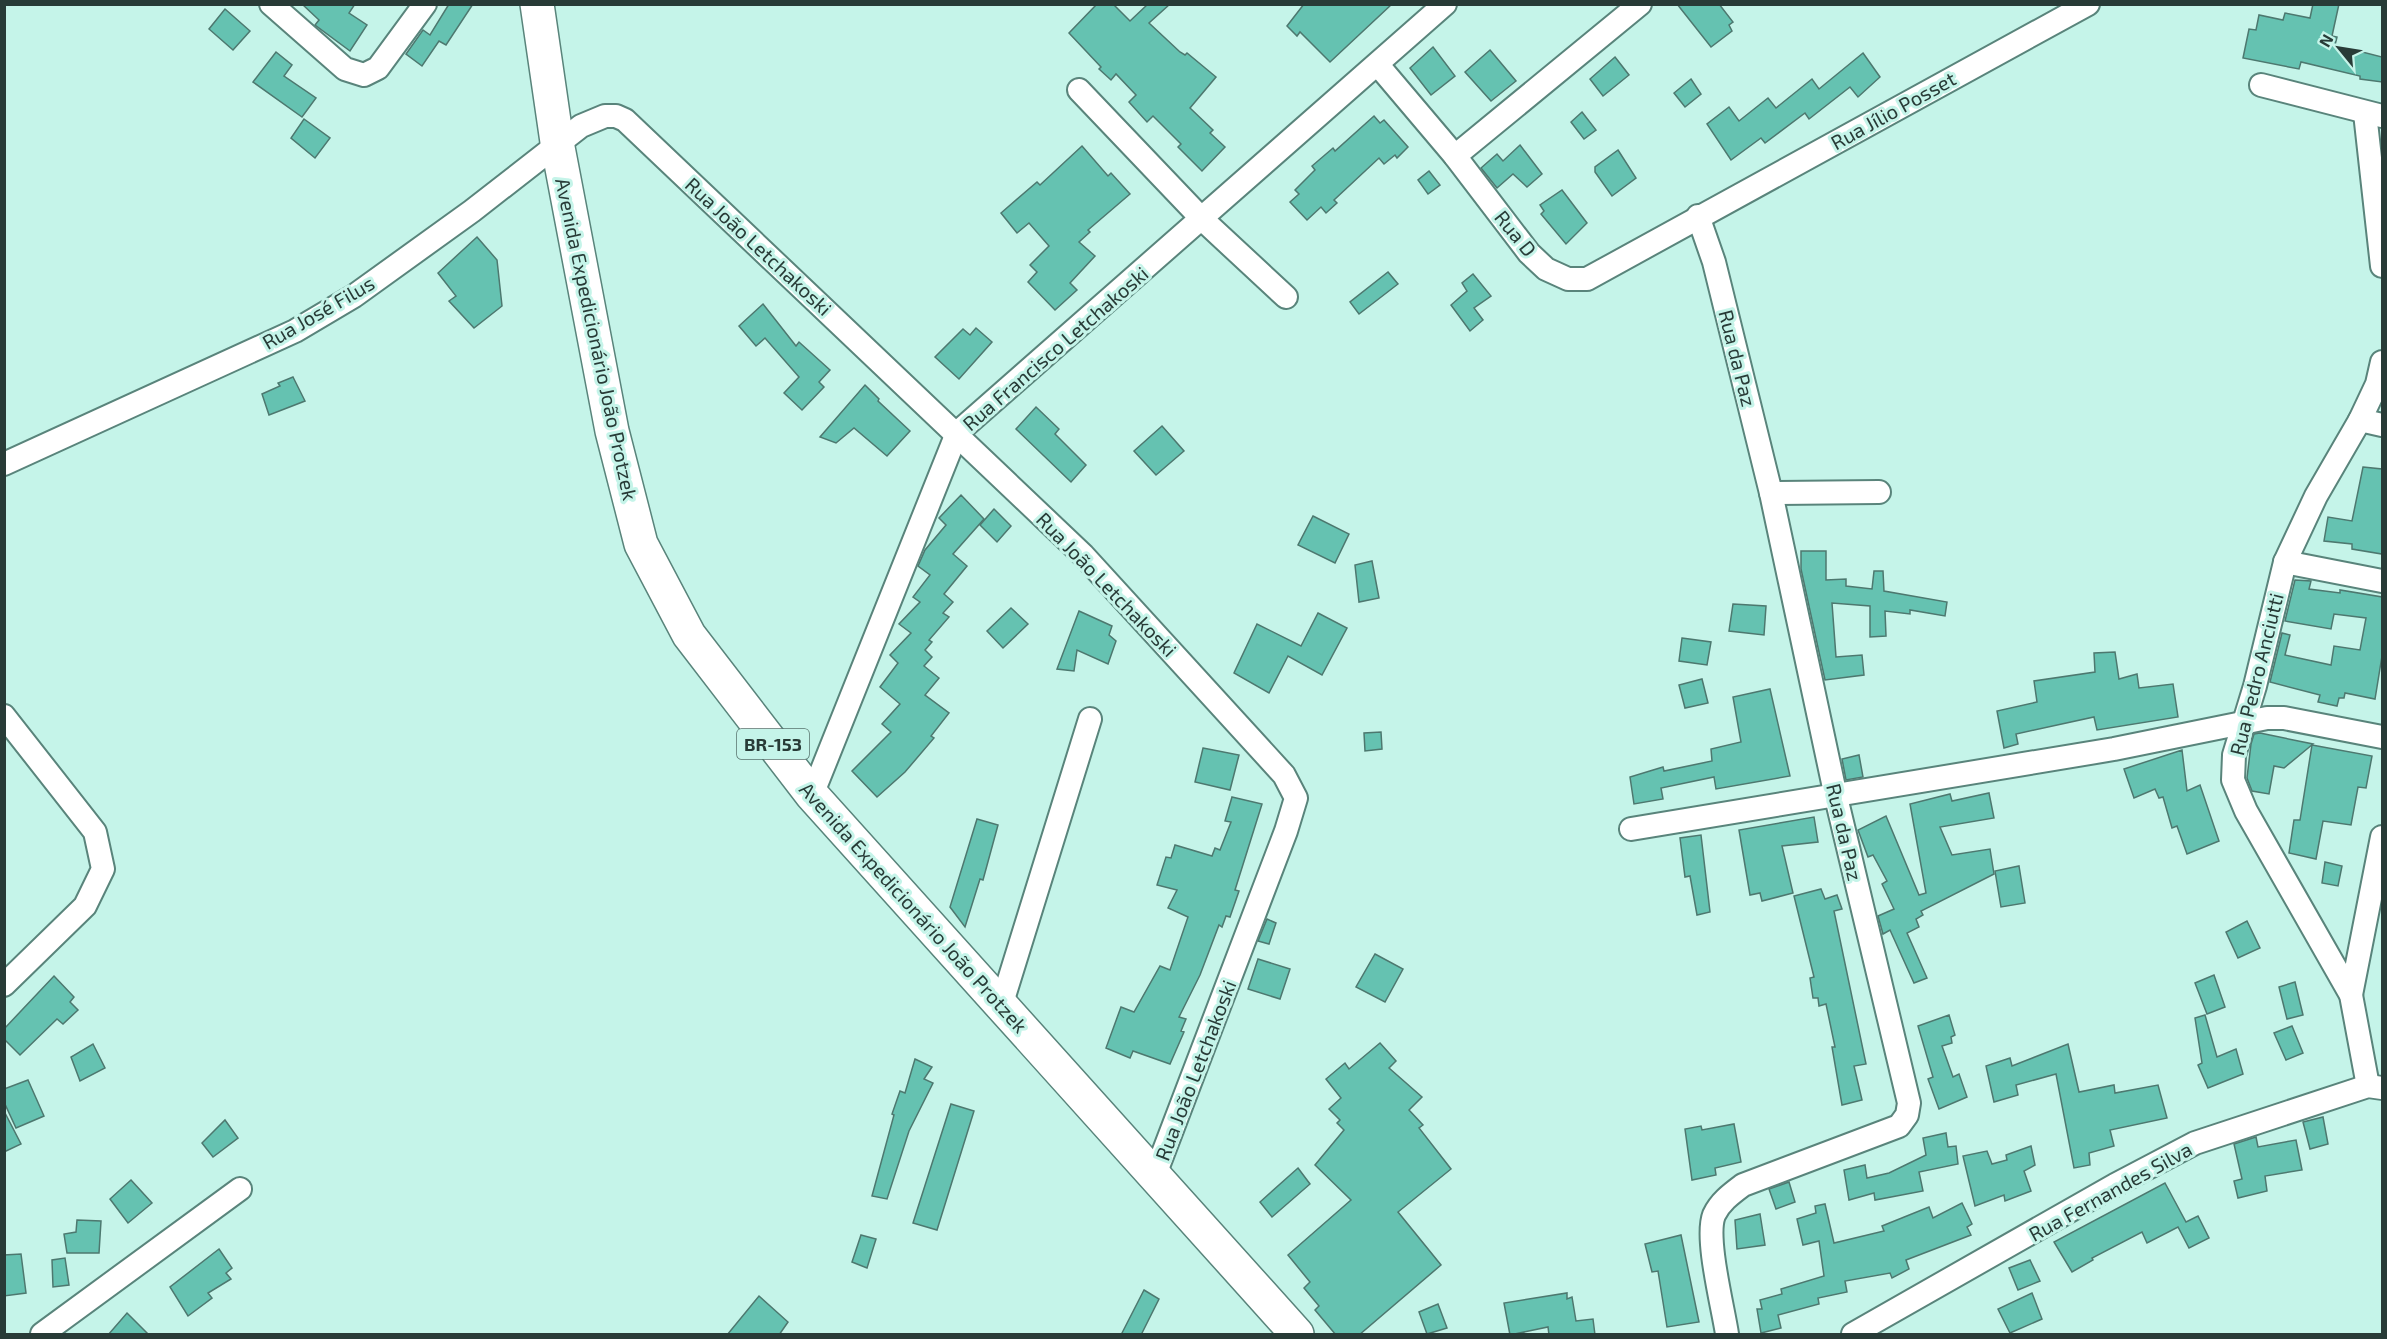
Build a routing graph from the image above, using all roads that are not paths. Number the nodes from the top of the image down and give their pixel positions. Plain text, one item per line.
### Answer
1 (271, 4) edge
2 (425, 4) edge
3 (537, 4) edge
4 (1445, 4) edge
5 (1640, 4) edge
6 (2088, 4) edge
7 (1378, 65) junction
8 (2261, 85) dead end
9 (1079, 90) dead end
10 (2374, 114) edge
11 (605, 116) joint
12 (557, 142) junction
13 (1455, 156) junction
14 (1698, 216) junction
15 (1202, 219) junction
16 (2382, 266) edge
17 (1286, 297) dead end
18 (2382, 362) edge
19 (2371, 422) edge
20 (957, 433) junction
21 (4, 464) edge
22 (1879, 492) dead end
23 (1772, 494) junction
24 (2285, 562) junction
25 (2382, 581) edge
26 (4, 716) edge
27 (1090, 720) dead end
28 (2243, 723) junction
29 (2382, 737) edge
30 (812, 795) junction
31 (1836, 797) junction
32 (1630, 829) dead end
33 (2382, 837) edge
34 (2377, 891) edge
35 (4, 985) edge
36 (2350, 995) junction
37 (1002, 1006) junction
38 (2375, 1087) edge
39 (1154, 1177) junction
40 (240, 1189) dead end
41 (42, 1335) edge
42 (1297, 1335) edge
43 (1727, 1335) edge
44 (1853, 1335) edge

1 - 2 street
3 - 12 highway, Avenida Expedicionário João Protzek / BR-153
4 - 7 street, Rua Francisco Letchakoski
5 - 13 street
6 - 14 street, Rua Jílio Posset
7 - 13 street, Rua D
7 - 15 street, Rua Francisco Letchakoski
8 - 10 street
9 - 15 street
10 - 16 street
11 - 12 street, Rua José Filus
11 - 20 street, Rua João Letchakoski
12 - 21 street, Rua José Filus
12 - 30 highway, Avenida Expedicionário João Protzek / BR-153
13 - 14 street, Rua D
14 - 23 street, Rua da Paz
15 - 17 street
15 - 20 street, Rua Francisco Letchakoski
18 - 19 street, Rua Pedro Anciutti
19 - 24 street, Rua Pedro Anciutti
20 - 30 street, Rua Francisco Letchakoski
20 - 39 street, Rua João Letchakoski
22 - 23 street
23 - 31 street, Rua da Paz
24 - 25 street
24 - 28 street, Rua Pedro Anciutti
26 - 35 street
27 - 37 street
28 - 29 street
28 - 31 street
28 - 36 street, Rua Pedro Anciutti
30 - 37 highway, Avenida Expedicionário João Protzek / BR-153
31 - 32 street
31 - 43 street, Rua da Paz
33 - 34 street
34 - 36 street
36 - 38 street, Rua Pedro Anciutti
37 - 39 highway, Avenida Expedicionário João Protzek / BR-153
38 - 44 street, Rua Fernandes Silva
39 - 42 highway, Avenida Expedicionário João Protzek / BR-153
40 - 41 street

